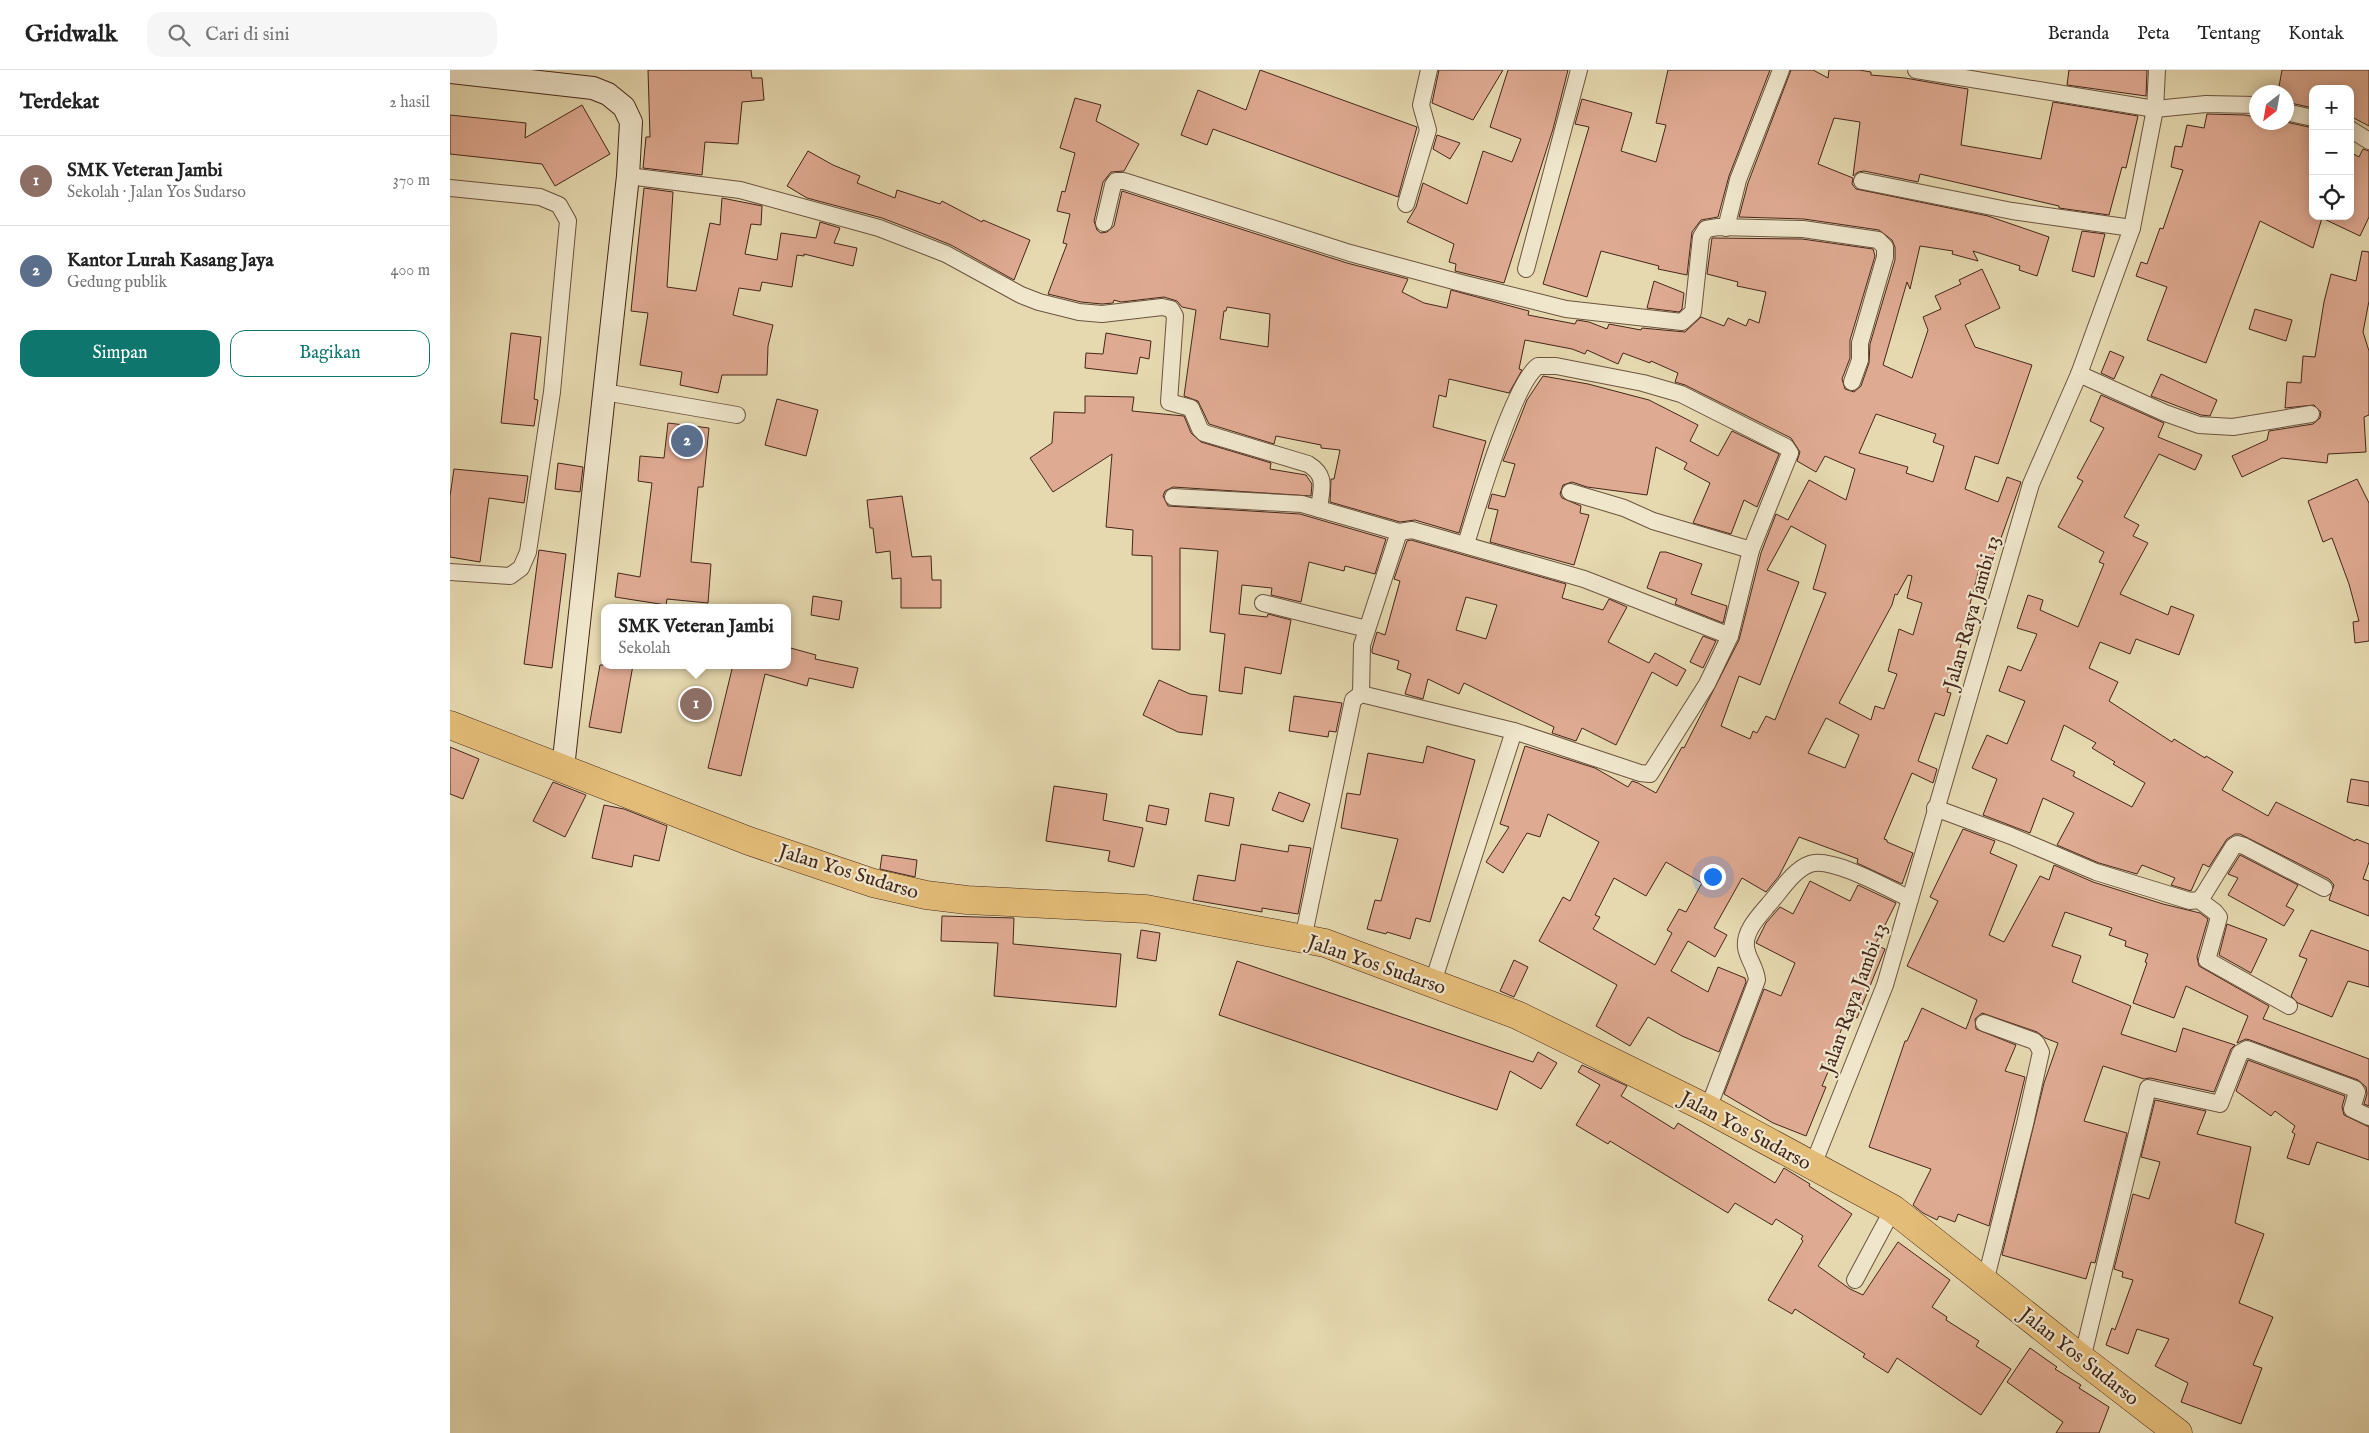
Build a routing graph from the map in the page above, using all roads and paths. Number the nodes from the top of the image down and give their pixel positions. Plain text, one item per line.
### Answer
1 (1429, 70) edge
2 (1579, 70) edge
3 (1781, 70) edge
4 (1916, 70) edge
5 (2157, 70) edge
6 (450, 72) edge
7 (524, 75) edge
8 (2249, 106) edge
9 (2155, 109) junction
10 (2294, 114) edge
11 (2309, 117) edge
12 (2354, 132) edge
13 (2369, 141) edge
14 (628, 176) junction
15 (1862, 181) dead end
16 (450, 188) edge
17 (1406, 204) dead end
18 (1104, 223) dead end
19 (1726, 228) junction
20 (2132, 228) junction
21 (1526, 269) dead end
22 (2079, 374) junction
23 (1852, 382) dead end
24 (604, 392) junction
25 (2311, 414) dead end
26 (737, 415) dead end
27 (1570, 492) dead end
28 (1173, 497) dead end
29 (1319, 509) junction
30 (1399, 532) junction
31 (1466, 544) junction
32 (1751, 550) junction
33 (450, 572) edge
34 (1263, 603) dead end
35 (1367, 629) junction
36 (1730, 636) junction
37 (1361, 694) junction
38 (450, 725) edge
39 (1514, 731) junction
40 (563, 768) junction
41 (1935, 808) junction
42 (2324, 888) dead end
43 (1910, 899) junction
44 (2198, 900) junction
45 (1303, 938) junction
46 (1433, 982) junction
47 (2289, 1006) dead end
48 (1984, 1023) dead end
49 (1708, 1109) junction
50 (2369, 1117) edge
51 (1813, 1165) junction
52 (1893, 1209) junction
53 (1855, 1280) dead end
54 (1985, 1282) junction
55 (2082, 1359) junction
56 (2178, 1433) edge

1 - 17 street
2 - 21 street
3 - 19 street
4 - 9 street
5 - 9 street, Jalan Raya Jambi 13
6 - 7 street
7 - 14 street
8 - 9 street
9 - 20 street, Jalan Raya Jambi 13
10 - 11 street
12 - 13 street
14 - 24 street
14 - 29 street
15 - 20 street
16 - 33 street
18 - 19 street
19 - 23 street
20 - 22 street, Jalan Raya Jambi 13
22 - 25 street
22 - 41 street, Jalan Raya Jambi 13
24 - 26 street
24 - 40 street
27 - 32 street
28 - 29 street
29 - 30 street
30 - 31 street
30 - 35 street
31 - 32 street
31 - 36 street
32 - 36 street
34 - 35 street
35 - 37 street
36 - 39 street
37 - 39 street
37 - 45 street
38 - 40 highway, Jalan Yos Sudarso
39 - 46 street
40 - 45 highway, Jalan Yos Sudarso
41 - 43 street, Jalan Raya Jambi 13
41 - 44 street
42 - 44 street
43 - 49 street
43 - 51 street, Jalan Raya Jambi 13
44 - 47 street
45 - 46 highway, Jalan Yos Sudarso
46 - 49 highway, Jalan Yos Sudarso
48 - 54 street
49 - 51 highway, Jalan Yos Sudarso
50 - 55 street
51 - 52 highway, Jalan Yos Sudarso
52 - 53 street
52 - 54 highway, Jalan Yos Sudarso
54 - 55 highway, Jalan Yos Sudarso
55 - 56 highway, Jalan Yos Sudarso

